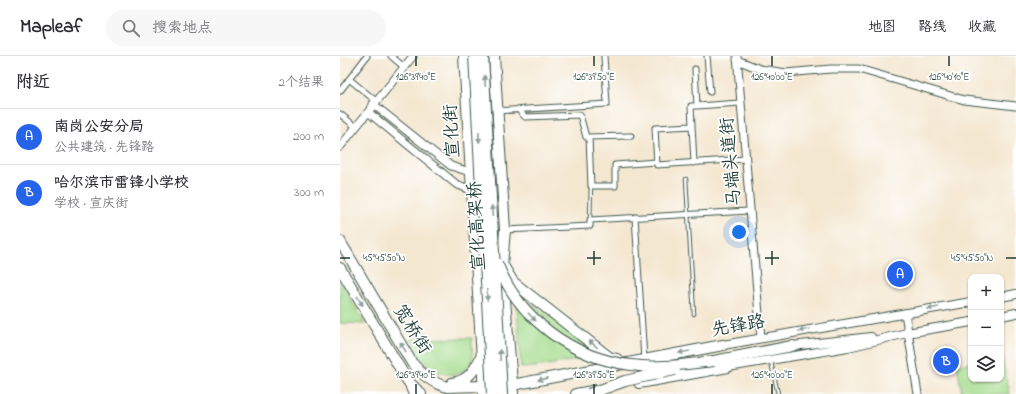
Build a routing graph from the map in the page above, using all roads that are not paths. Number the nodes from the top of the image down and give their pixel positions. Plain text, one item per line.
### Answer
1 (368, 56) edge
2 (390, 56) edge
3 (413, 56) edge
4 (464, 56) edge
5 (474, 56) edge
6 (483, 56) edge
7 (494, 56) edge
8 (604, 56) edge
9 (707, 56) edge
10 (737, 58) edge
11 (404, 67) junction
12 (695, 69) dead end
13 (349, 79) junction
14 (340, 91) edge
15 (710, 92) dead end
16 (375, 103) junction
17 (740, 103) junction
18 (697, 106) junction
19 (1016, 106) edge
20 (518, 109) junction
21 (497, 110) junction
22 (368, 112) junction
23 (340, 114) edge
24 (692, 126) junction
25 (356, 127) junction
26 (631, 136) dead end
27 (589, 137) junction
28 (340, 147) edge
29 (745, 159) junction
30 (656, 162) junction
31 (694, 163) junction
32 (470, 172) junction
33 (686, 179) dead end
34 (592, 186) junction
35 (471, 190) junction
36 (749, 211) junction
37 (688, 214) junction
38 (635, 217) junction
39 (590, 220) junction
40 (484, 221) junction
41 (505, 228) junction
42 (340, 241) edge
43 (502, 265) junction
44 (340, 268) edge
45 (1016, 294) edge
46 (1004, 296) edge
47 (968, 302) edge
48 (905, 313) junction
49 (1016, 313) edge
50 (694, 314) dead end
51 (1004, 315) edge
52 (968, 323) edge
53 (907, 333) junction
54 (761, 338) junction
55 (722, 345) joint
56 (792, 346) joint
57 (482, 355) junction
58 (644, 359) junction
59 (771, 360) junction
60 (714, 361) junction
61 (627, 362) junction
62 (728, 367) joint
63 (408, 380) junction
64 (439, 385) junction
65 (512, 389) edge
66 (484, 390) edge
67 (412, 394) edge
68 (420, 394) edge
69 (492, 394) edge
70 (502, 394) edge
71 (576, 394) edge
72 (589, 394) edge
73 (778, 394) edge
74 (918, 394) edge

1 - 13 street
2 - 11 street
3 - 11 street
4 - 32 highway, 宣化街
5 -> 40 highway, 宣化高架桥, bridge
70 -> 6 highway, 宣化高架桥, bridge
7 - 21 highway
8 - 20 street
9 - 15 street
10 - 17 street, 马端头道街
10 - 19 street
11 - 16 street
12 - 18 street
13 - 14 street
13 - 16 street
16 - 22 street
16 - 32 street
17 - 18 street
17 - 29 street, 马端头道街
18 - 24 street
20 - 21 street
20 - 27 street
21 - 41 highway
22 - 25 street
22 - 35 street
23 - 25 street
24 - 30 street
24 - 31 street
25 - 28 street
26 - 27 street
27 - 34 street
29 - 31 street
29 - 36 street, 马端头道街
30 - 31 street
30 - 34 street
32 - 35 highway, 宣化街
33 - 37 lane
34 - 39 lane
35 - 57 highway, 宣化街
36 - 37 street
36 - 54 street, 马端头道街
37 - 38 street
37 - 50 lane
38 - 39 street
38 - 58 street
39 - 41 street
40 -> 60 highway, bridge
40 -> 69 highway, 宣化高架桥, bridge
41 - 43 highway
64 -> 42 highway, 宽桥街
61 -> 43 highway
43 - 65 highway
44 -> 63 highway, 宽桥街
45 - 46 main road
47 -> 48 main road, 先锋路
48 - 53 street
48 -> 54 main road, 先锋路
49 - 51 main road
52 - 53 main road
53 - 56 main road
53 - 59 main road
53 - 74 street
54 - 55 main road, 先锋路
55 -> 58 highway, 先锋路
56 - 60 highway
57 - 64 highway
57 - 66 highway, 宣化街
58 - 61 highway, 先锋路
59 - 62 main road
59 - 73 lane
60 - 72 highway, bridge
61 -> 65 highway, 先锋路
62 - 71 highway
63 - 67 street
63 - 68 highway, 宽桥街
64 - 66 highway, 宽桥街
65 - 66 highway, 宽桥街

